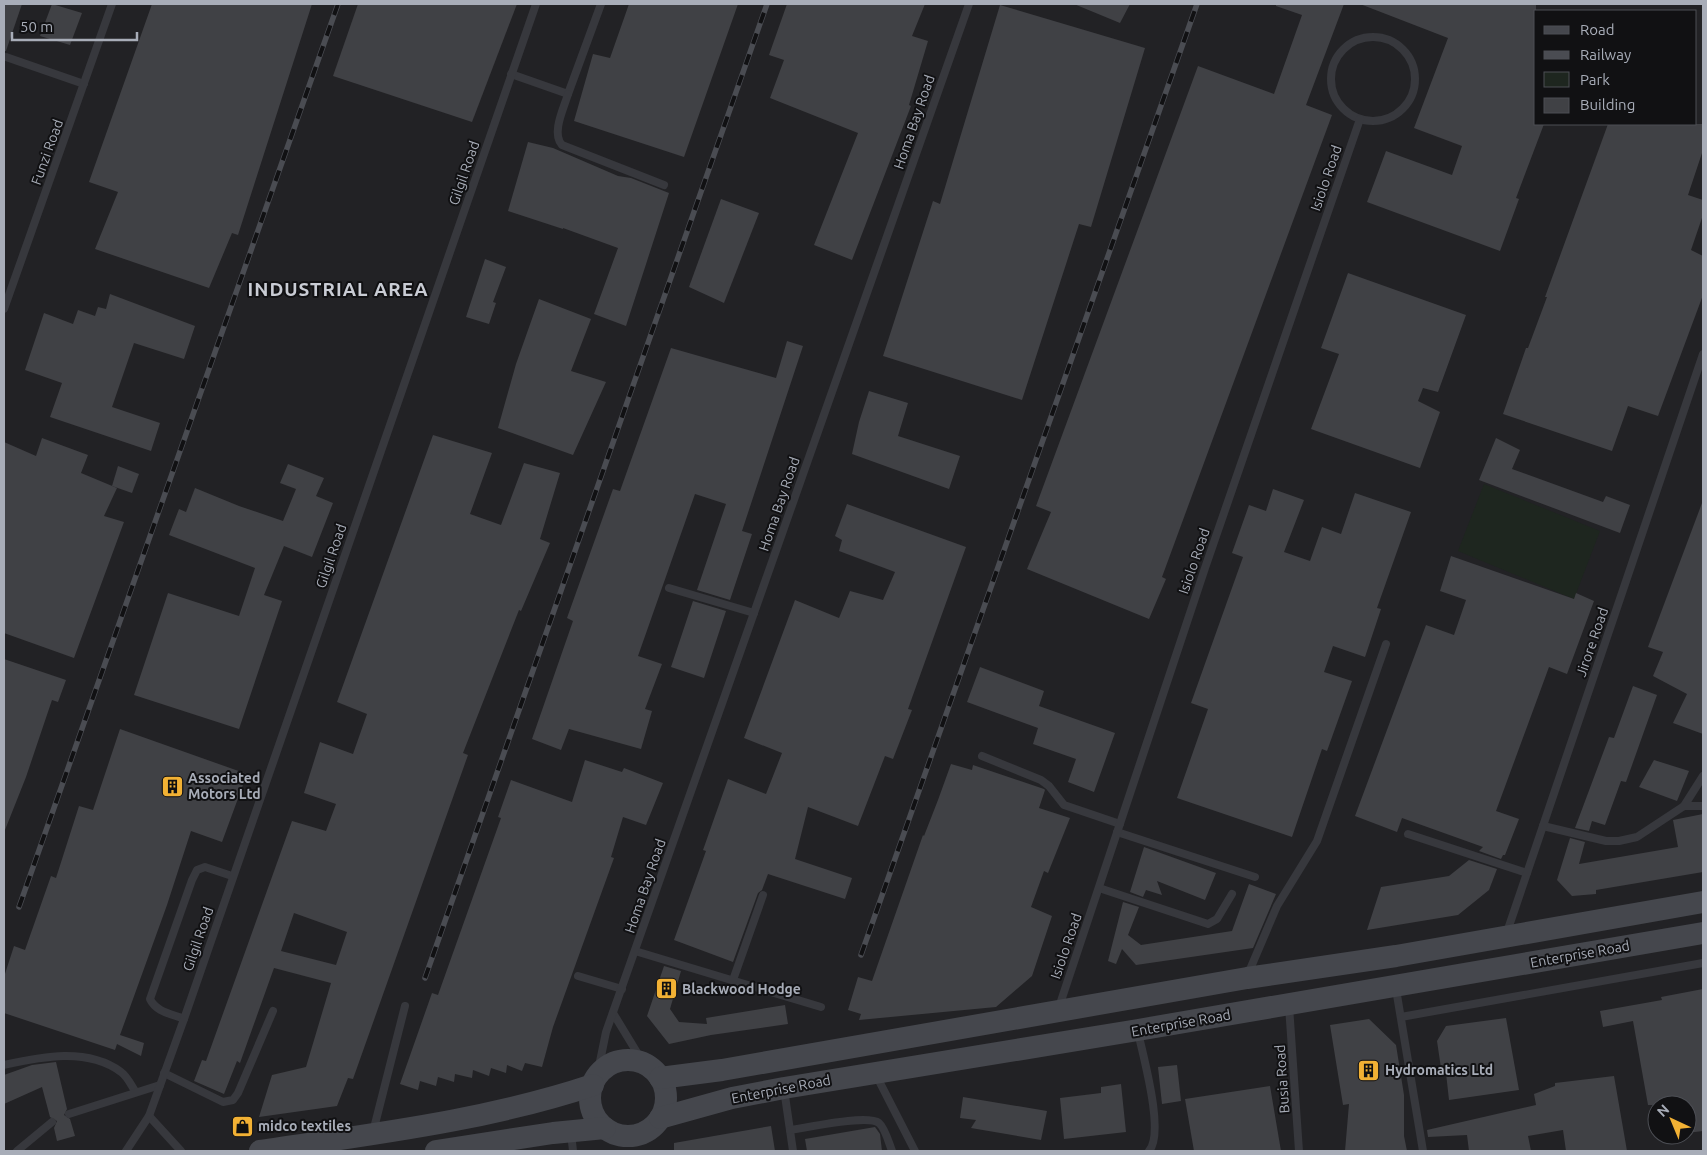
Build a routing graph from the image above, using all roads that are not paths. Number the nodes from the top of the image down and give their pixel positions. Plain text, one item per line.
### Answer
1 (112, 4) edge
2 (536, 4) edge
3 (601, 4) edge
4 (969, 4) edge
5 (6, 56) dead end
6 (512, 74) junction
7 (84, 84) junction
8 (568, 94) junction
9 (1360, 119) junction
10 (664, 184) dead end
11 (4, 309) edge
12 (1703, 354) edge
13 (669, 588) dead end
14 (754, 613) junction
15 (1386, 644) dead end
16 (982, 756) dead end
17 (1703, 776) edge
18 (1684, 806) junction
19 (1703, 806) edge
20 (1543, 826) junction
21 (1118, 828) junction
22 (1408, 834) dead end
23 (1527, 873) junction
24 (232, 876) junction
25 (1255, 877) dead end
26 (1099, 888) junction
27 (1232, 894) dead end
28 (763, 895) dead end
29 (1703, 902) edge
30 (1703, 933) edge
31 (1505, 938) junction
32 (636, 951) junction
33 (1703, 963) edge
34 (578, 976) dead end
35 (1247, 978) junction
36 (732, 980) junction
37 (1396, 987) junction
38 (622, 989) junction
39 (1120, 1002) junction
40 (1289, 1004) junction
41 (405, 1006) dead end
42 (821, 1007) dead end
43 (273, 1010) dead end
44 (614, 1013) junction
45 (1057, 1013) junction
46 (1401, 1017) junction
47 (184, 1019) junction
48 (1130, 1032) junction
49 (4, 1065) edge
50 (652, 1071) junction
51 (875, 1072) junction
52 (164, 1073) junction
53 (595, 1081) junction
54 (160, 1085) junction
55 (784, 1088) junction
56 (135, 1091) junction
57 (69, 1114) dead end
58 (149, 1116) junction
59 (660, 1118) junction
60 (52, 1122) dead end
61 (605, 1128) junction
62 (790, 1130) junction
63 (359, 1139) junction
64 (572, 1141) edge
65 (492, 1147) edge
66 (460, 1150) edge
67 (17, 1151) edge
68 (126, 1151) edge
69 (181, 1151) edge
70 (260, 1151) edge
71 (436, 1151) edge
72 (793, 1151) edge
73 (892, 1151) edge
74 (915, 1151) edge
75 (1149, 1151) edge
76 (1299, 1151) edge
77 (1423, 1151) edge

1 - 7 lane, Funzi Road
2 - 6 lane, Gilgil Road
3 - 8 lane
4 - 14 lane, Homa Bay Road
5 - 7 lane
6 - 8 lane
6 - 24 lane, Gilgil Road
7 - 11 lane, Funzi Road
8 - 10 lane
9 - 9 lane
9 - 21 lane, Isiolo Road
12 - 20 lane, Jirore Road
13 - 14 lane
14 - 32 lane, Homa Bay Road
15 - 35 lane
16 - 21 lane
17 - 18 lane
18 - 19 lane
18 - 20 lane
20 - 23 lane, Jirore Road
21 - 25 lane
21 - 26 lane, Isiolo Road
22 - 23 lane
23 - 31 lane, Jirore Road
24 - 47 lane, Gilgil Road
24 - 47 lane
26 - 27 lane
26 - 45 lane, Isiolo Road
28 - 36 lane
29 - 31 main road, Enterprise Road
30 - 37 main road, Enterprise Road
31 - 35 main road, Enterprise Road
32 - 36 lane
32 - 38 lane, Homa Bay Road
33 - 46 lane
34 - 38 lane
35 - 39 main road, Enterprise Road
36 - 42 lane
37 - 40 main road, Enterprise Road
37 - 46 lane
38 - 44 lane, Homa Bay Road
39 - 45 main road, Enterprise Road
39 - 48 main road
40 - 48 main road, Enterprise Road
40 - 76 lane, Busia Road
41 - 63 lane
43 - 52 lane
44 - 50 lane
44 - 53 lane, Homa Bay Road
45 - 50 main road, Enterprise Road
46 - 77 lane
47 - 52 lane, Gilgil Road
48 - 51 main road, Enterprise Road
48 - 75 lane
49 - 56 lane
50 - 53 main road, Enterprise Road
50 - 59 main road
51 - 55 main road, Enterprise Road
51 - 74 lane
52 - 54 lane, Gilgil Road
53 - 61 main road
53 - 63 main road, Enterprise Road
54 - 56 lane
54 - 58 lane, Gilgil Road
55 - 59 main road, Enterprise Road
55 - 62 lane
56 - 57 lane
58 - 68 lane, Gilgil Road
58 - 69 lane
59 - 61 main road, Enterprise Road
60 - 67 lane
61 - 64 main road, Enterprise Road
62 - 72 lane
62 - 73 lane
63 - 70 main road, Enterprise Road
64 - 65 main road, Enterprise Road
65 - 66 main road, Enterprise Road
66 - 71 main road, Enterprise Road

